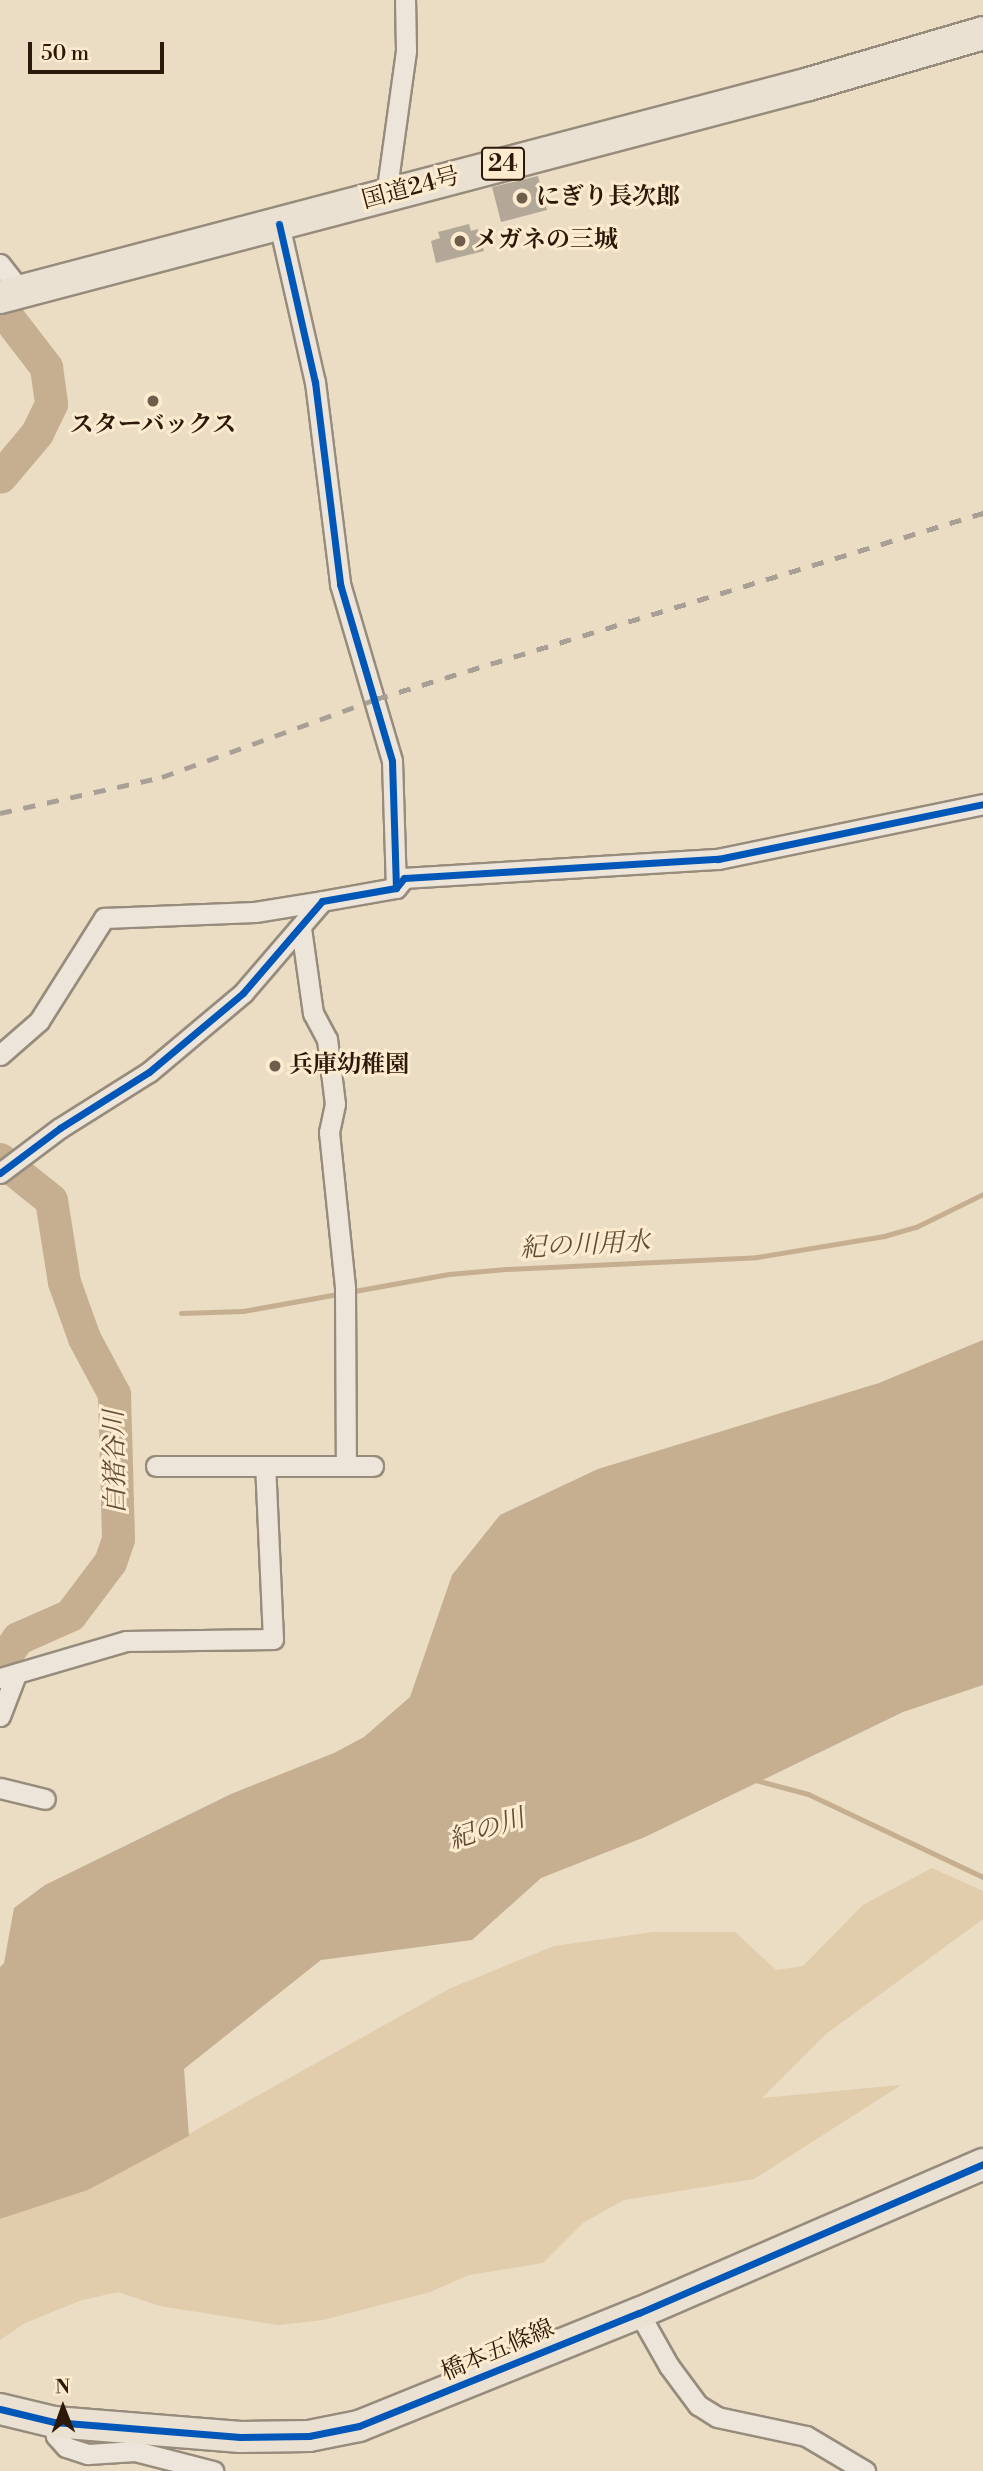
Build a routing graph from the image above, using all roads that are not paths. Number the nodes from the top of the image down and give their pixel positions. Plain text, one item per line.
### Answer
1 (405, 0) edge
2 (983, 33) edge
3 (386, 195) junction
4 (279, 224) junction
5 (0, 264) edge
6 (11, 294) edge
7 (983, 804) edge
8 (396, 888) junction
9 (322, 901) junction
10 (301, 928) junction
11 (0, 1055) edge
12 (6, 1168) edge
13 (156, 1466) dead end
14 (265, 1466) junction
15 (346, 1466) junction
16 (373, 1466) dead end
17 (7, 1677) edge
18 (0, 1716) edge
19 (0, 1788) edge
20 (45, 1800) dead end
21 (983, 2164) edge
22 (639, 2313) junction
23 (0, 2409) edge
24 (54, 2422) junction
25 (213, 2471) edge
26 (865, 2471) edge

1 - 3 street
2 - 3 highway, 国道24号 / 24
3 - 4 highway, 国道24号 / 24
4 - 6 highway, 国道24号 / 24
4 - 8 street
5 - 6 street
7 - 8 street
8 - 9 street
9 - 10 street
9 - 11 street
10 - 12 street
10 - 15 street
13 - 14 street
14 - 15 street
14 - 17 street
15 - 16 street
17 - 18 street
19 - 20 street
21 - 22 main road, 橋本五條線
22 - 24 main road, 橋本五條線
22 - 26 street
23 - 24 main road, 橋本五條線
24 - 25 street

